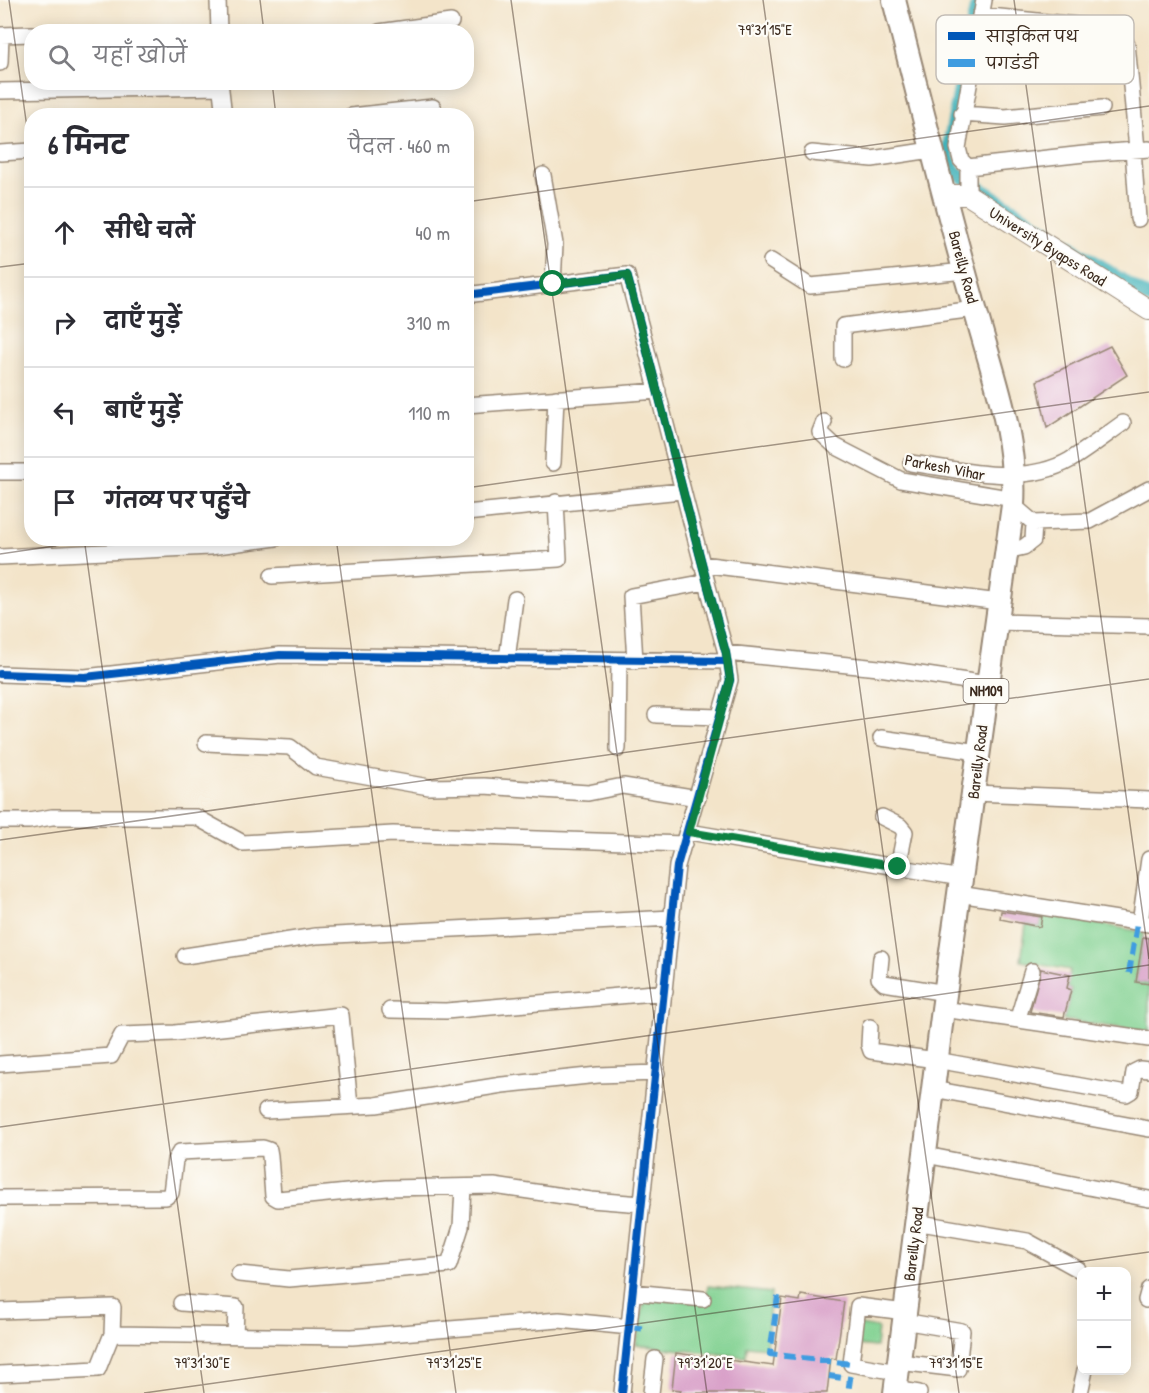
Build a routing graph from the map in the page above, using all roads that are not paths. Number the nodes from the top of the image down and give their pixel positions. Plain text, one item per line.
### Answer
1 (218, 0) edge
2 (894, 0) edge
3 (982, 7) edge
4 (1028, 15) edge
5 (451, 22) dead end
6 (219, 24) edge
7 (437, 24) edge
8 (24, 34) edge
9 (0, 63) edge
10 (968, 84) edge
11 (1132, 84) edge
12 (37, 90) edge
13 (221, 90) edge
14 (0, 91) edge
15 (434, 107) dead end
16 (223, 108) edge
17 (425, 108) edge
18 (1102, 108) dead end
19 (962, 114) junction
20 (1140, 149) edge
21 (932, 150) junction
22 (24, 152) edge
23 (0, 153) edge
24 (812, 153) dead end
25 (543, 175) dead end
26 (968, 180) junction
27 (944, 195) junction
28 (1138, 219) dead end
29 (771, 261) dead end
30 (966, 271) junction
31 (553, 284) junction
32 (474, 294) edge
33 (975, 309) junction
34 (1149, 310) edge
35 (843, 359) dead end
36 (658, 391) junction
37 (556, 398) junction
38 (474, 404) edge
39 (824, 422) dead end
40 (1123, 423) dead end
41 (911, 463) dead end
42 (553, 464) dead end
43 (0, 472) edge
44 (24, 472) edge
45 (1015, 474) junction
46 (1149, 489) edge
47 (681, 491) junction
48 (556, 502) junction
49 (1013, 502) junction
50 (474, 512) edge
51 (1034, 523) junction
52 (217, 546) edge
53 (1006, 551) junction
54 (0, 556) edge
55 (702, 564) junction
56 (272, 576) dead end
57 (706, 582) junction
58 (515, 599) dead end
59 (997, 612) junction
60 (1149, 626) edge
61 (727, 657) junction
62 (507, 659) junction
63 (627, 661) junction
64 (0, 674) edge
65 (987, 684) junction
66 (656, 715) dead end
67 (720, 717) junction
68 (881, 738) dead end
69 (206, 743) dead end
70 (618, 749) dead end
71 (978, 752) junction
72 (973, 793) junction
73 (698, 798) junction
74 (1149, 801) edge
75 (882, 817) dead end
76 (0, 821) edge
77 (687, 838) junction
78 (1149, 859) edge
79 (898, 867) junction
80 (960, 886) junction
81 (672, 918) junction
82 (1144, 923) edge
83 (185, 956) dead end
84 (881, 958) dead end
85 (1032, 971) dead end
86 (665, 992) junction
87 (944, 1001) junction
88 (390, 1010) dead end
89 (1018, 1018) junction
90 (870, 1027) dead end
91 (1149, 1039) edge
92 (936, 1060) junction
93 (0, 1064) edge
94 (1149, 1070) edge
95 (657, 1073) junction
96 (933, 1089) junction
97 (350, 1106) junction
98 (266, 1111) dead end
99 (1149, 1129) edge
100 (926, 1155) junction
101 (463, 1187) junction
102 (0, 1198) edge
103 (1149, 1199) edge
104 (642, 1204) junction
105 (915, 1222) junction
106 (1077, 1268) edge
107 (239, 1275) dead end
108 (633, 1292) junction
109 (703, 1299) dead end
110 (181, 1303) dead end
111 (0, 1311) edge
112 (904, 1316) junction
113 (630, 1327) junction
114 (112, 1334) junction
115 (235, 1336) junction
116 (655, 1359) dead end
117 (0, 1374) edge
118 (1084, 1375) edge
119 (896, 1379) edge
120 (622, 1393) edge
121 (651, 1393) edge
122 (919, 1393) edge
123 (1080, 1393) edge

1 - 6 street
2 - 21 highway, Bareilly Road / NH109
3 - 4 street
5 - 7 street
8 - 9 street
10 - 19 street
11 - 20 street
12 - 14 street
13 - 16 street
15 - 17 street
18 - 19 street
19 - 26 street
20 - 26 street
20 - 28 street
21 - 24 street
21 - 27 highway, Bareilly Road / NH109
22 - 23 street
25 - 31 street
26 - 27 main road
26 - 34 main road, University Byapss Road
27 - 30 highway, Bareilly Road / NH109
29 - 30 street
30 - 33 highway, Bareilly Road / NH109
31 - 32 street
31 - 36 street
33 - 35 street
33 - 45 highway, Bareilly Road / NH109
36 - 37 street
36 - 47 street
37 - 38 street
37 - 42 street
39 - 49 street, Parkesh Vihar
40 - 45 street
41 - 45 street
43 - 44 street
45 - 49 highway, Bareilly Road / NH109
46 - 51 street
47 - 48 street
47 - 55 street
48 - 50 street
48 - 56 street
49 - 51 street
49 - 53 highway, Bareilly Road / NH109
51 - 53 street
52 - 54 street
53 - 59 highway, Bareilly Road / NH109
55 - 57 street
55 - 59 street
57 - 61 street
57 - 63 street
58 - 62 street
59 - 60 street
59 - 65 highway, Bareilly Road / NH109
61 - 63 street
61 - 65 street
61 - 67 street
62 - 63 street
62 - 64 street
63 - 70 street
65 - 71 highway, Bareilly Road / NH109
66 - 67 street
67 - 73 street
68 - 71 street
69 - 73 street
71 - 72 highway, Bareilly Road / NH109
72 - 74 street
72 - 80 highway, Bareilly Road / NH109
73 - 77 street
75 - 79 street
76 - 77 street
77 - 79 street
77 - 81 street
78 - 82 street
79 - 80 street
80 - 82 street
80 - 87 highway, Bareilly Road / NH109
81 - 83 street
81 - 86 street
84 - 87 street
85 - 89 street
86 - 88 street
86 - 95 street
87 - 89 street
87 - 92 highway, Bareilly Road / NH109
89 - 91 street
90 - 92 street
92 - 94 street
92 - 96 highway, Bareilly Road / NH109
93 - 97 street
95 - 97 street
95 - 104 street
96 - 99 street
96 - 100 highway, Bareilly Road / NH109
97 - 98 street
100 - 103 street
100 - 105 highway, Bareilly Road / NH109
101 - 102 street
101 - 104 street
101 - 107 street
104 - 108 street
105 - 106 street
105 - 112 highway, Bareilly Road / NH109
108 - 109 street
108 - 113 street
110 - 115 street
111 - 114 street
112 - 119 highway, Bareilly Road / NH109
112 - 119 street
112 - 119 street
113 - 115 street
113 - 120 street
114 - 115 street
114 - 117 street
116 - 121 street
118 - 123 street
119 - 122 street

